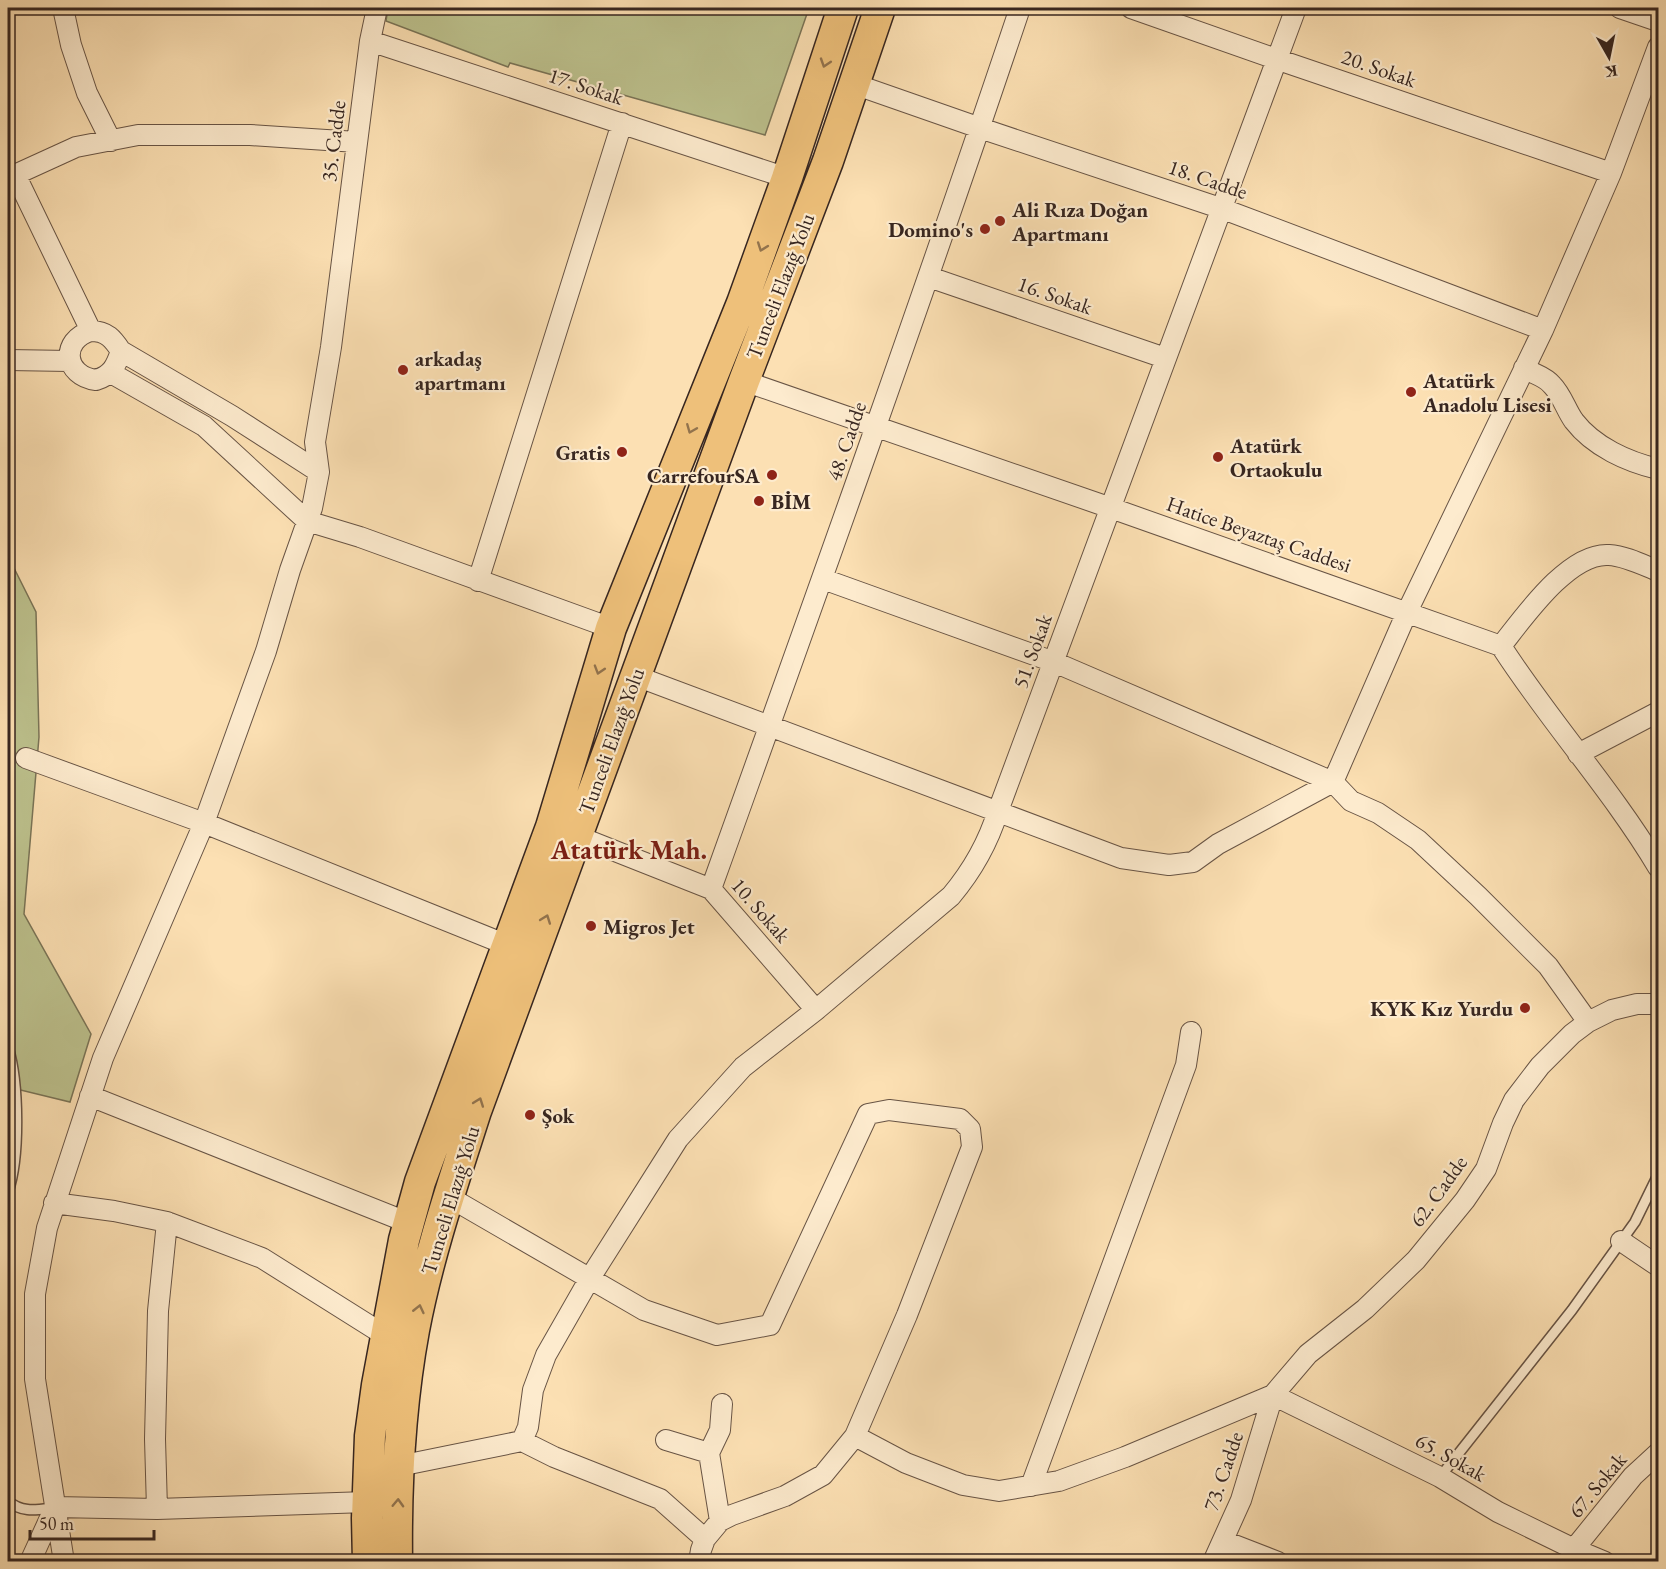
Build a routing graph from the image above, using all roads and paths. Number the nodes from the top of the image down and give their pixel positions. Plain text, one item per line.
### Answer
1 (63, 8) edge
2 (843, 8) edge
3 (880, 8) edge
4 (1020, 8) edge
5 (1131, 8) edge
6 (1296, 8) edge
7 (1620, 8) edge
8 (373, 9) edge
9 (1659, 21) edge
10 (370, 41) junction
11 (1659, 46) edge
12 (1276, 59) junction
13 (855, 84) junction
14 (622, 123) junction
15 (980, 128) junction
16 (111, 141) junction
17 (357, 142) junction
18 (1611, 174) junction
19 (11, 176) edge
20 (787, 178) junction
21 (1223, 208) junction
22 (929, 277) junction
23 (1543, 330) junction
24 (91, 331) junction
25 (121, 351) junction
26 (1166, 358) junction
27 (8, 360) edge
28 (70, 361) junction
29 (1524, 368) junction
30 (111, 373) junction
31 (744, 381) junction
32 (877, 426) junction
33 (1659, 469) edge
34 (319, 472) junction
35 (1111, 508) junction
36 (307, 522) junction
37 (1659, 571) edge
38 (823, 579) junction
39 (478, 581) junction
40 (1407, 612) junction
41 (611, 628) junction
42 (1501, 646) junction
43 (1054, 662) junction
44 (636, 676) junction
45 (1659, 712) edge
46 (769, 727) junction
47 (1578, 754) junction
48 (26, 758) dead end
49 (1333, 782) junction
50 (998, 811) junction
51 (204, 823) junction
52 (564, 831) junction
53 (1659, 867) edge
54 (711, 889) junction
55 (507, 945) junction
56 (1659, 1004) edge
57 (816, 1010) junction
58 (1588, 1022) junction
59 (1191, 1032) dead end
60 (8, 1047) edge
61 (90, 1096) junction
62 (1659, 1175) edge
63 (8, 1192) edge
64 (449, 1197) junction
65 (54, 1203) junction
66 (167, 1222) junction
67 (409, 1223) junction
68 (1621, 1241) junction
69 (1659, 1266) edge
70 (590, 1278) junction
71 (386, 1336) junction
72 (1273, 1395) junction
73 (722, 1404) dead end
74 (855, 1436) junction
75 (666, 1440) dead end
76 (522, 1441) junction
77 (709, 1453) junction
78 (1659, 1453) edge
79 (399, 1466) junction
80 (1440, 1477) junction
81 (1031, 1486) junction
82 (8, 1502) edge
83 (367, 1502) junction
84 (55, 1507) junction
85 (157, 1509) junction
86 (720, 1521) junction
87 (705, 1539) junction
88 (1224, 1541) junction
89 (1574, 1549) junction
90 (30, 1562) edge
91 (64, 1562) edge
92 (368, 1562) edge
93 (397, 1562) edge
94 (699, 1562) edge
95 (1213, 1562) edge
96 (1278, 1562) edge
97 (1605, 1562) edge

1 - 16 street
2 -> 20 main road, Tunceli Elazığ Yolu
3 - 13 main road, Tunceli Elazığ Yolu
4 - 15 street, 48. Cadde
5 - 12 street, 20. Sokak
6 - 12 street, 51. Sokak
7 - 9 street
8 - 10 street, 35. Cadde
10 - 14 street, 17. Sokak
10 - 17 street, 35. Cadde
11 - 18 street
12 - 18 street, 20. Sokak
12 - 21 street, 51. Sokak
13 - 15 street, 18. Cadde
13 - 31 main road, Tunceli Elazığ Yolu
14 - 20 street, 17. Sokak
14 - 39 street
15 - 21 street, 18. Cadde
15 - 22 street, 48. Cadde
16 - 17 street
16 - 19 street
17 - 34 street, 35. Cadde
18 - 23 street
19 - 24 street
20 -> 41 main road, Tunceli Elazığ Yolu
21 - 23 street, 18. Cadde
21 - 26 street, 51. Sokak
22 - 26 street, 16. Sokak
22 - 32 street, 48. Cadde
23 - 29 street
24 - 25 street
24 - 28 street
25 - 30 street
25 - 34 street
26 - 35 street, 51. Sokak
27 - 28 street
28 - 30 street
29 - 33 street
29 - 40 street
30 - 36 street
31 - 32 street, Hatice Beyaztaş Caddesi
31 - 44 main road, Tunceli Elazığ Yolu
32 - 35 street, Hatice Beyaztaş Caddesi
32 - 38 street, 48. Cadde
34 - 36 street
35 - 40 street, Hatice Beyaztaş Caddesi
35 - 43 street, 51. Sokak
36 - 39 street
36 - 51 street
37 - 42 street
38 - 43 street
38 - 46 street, 48. Cadde
39 - 41 street
40 - 42 street, Hatice Beyaztaş Caddesi
40 - 49 street
41 -> 52 main road, Tunceli Elazığ Yolu
42 - 47 street
43 - 49 street
43 - 50 street, 51. Sokak
44 - 46 street
44 - 52 main road, Tunceli Elazığ Yolu
45 - 47 street
46 - 50 street
46 - 54 street, 48. Cadde
47 - 53 street
48 - 51 street
49 - 50 street
49 - 58 street
50 - 57 street, 51. Sokak
51 - 55 street
51 - 61 street
52 - 54 street, 10. Sokak
52 - 55 main road, Tunceli Elazığ Yolu
64 -> 52 main road, Tunceli Elazığ Yolu
54 - 57 street, 10. Sokak
55 - 67 main road, Tunceli Elazığ Yolu
56 - 58 street, 62. Cadde
57 - 70 street, 51. Sokak
58 - 72 street, 62. Cadde
59 - 81 street
60 - 63 lane
61 - 65 street
61 - 67 street
62 - 68 lane
64 - 70 street
79 -> 64 main road, Tunceli Elazığ Yolu
65 - 66 street
65 - 84 street
66 - 71 street
66 - 85 street
67 - 71 main road, Tunceli Elazığ Yolu
68 - 69 street
68 - 80 lane
70 - 74 street
70 - 76 street, 51. Sokak
71 - 83 main road, Tunceli Elazığ Yolu
72 - 80 street, 65. Sokak
72 - 81 street
72 - 88 street, 73. Cadde
73 - 77 street
74 - 81 street
74 - 86 street
75 - 77 street
76 - 79 street
76 - 87 street
77 - 86 street
78 - 89 street, 67. Sokak
93 -> 79 main road, Tunceli Elazığ Yolu
80 - 89 street, 65. Sokak
82 - 84 lane
83 - 85 street
83 - 92 main road, Tunceli Elazığ Yolu
84 - 85 street
84 - 90 street
84 - 91 street
86 - 87 street
87 - 94 street
88 - 95 street, 73. Cadde
88 - 96 street
89 - 97 street, 65. Sokak

